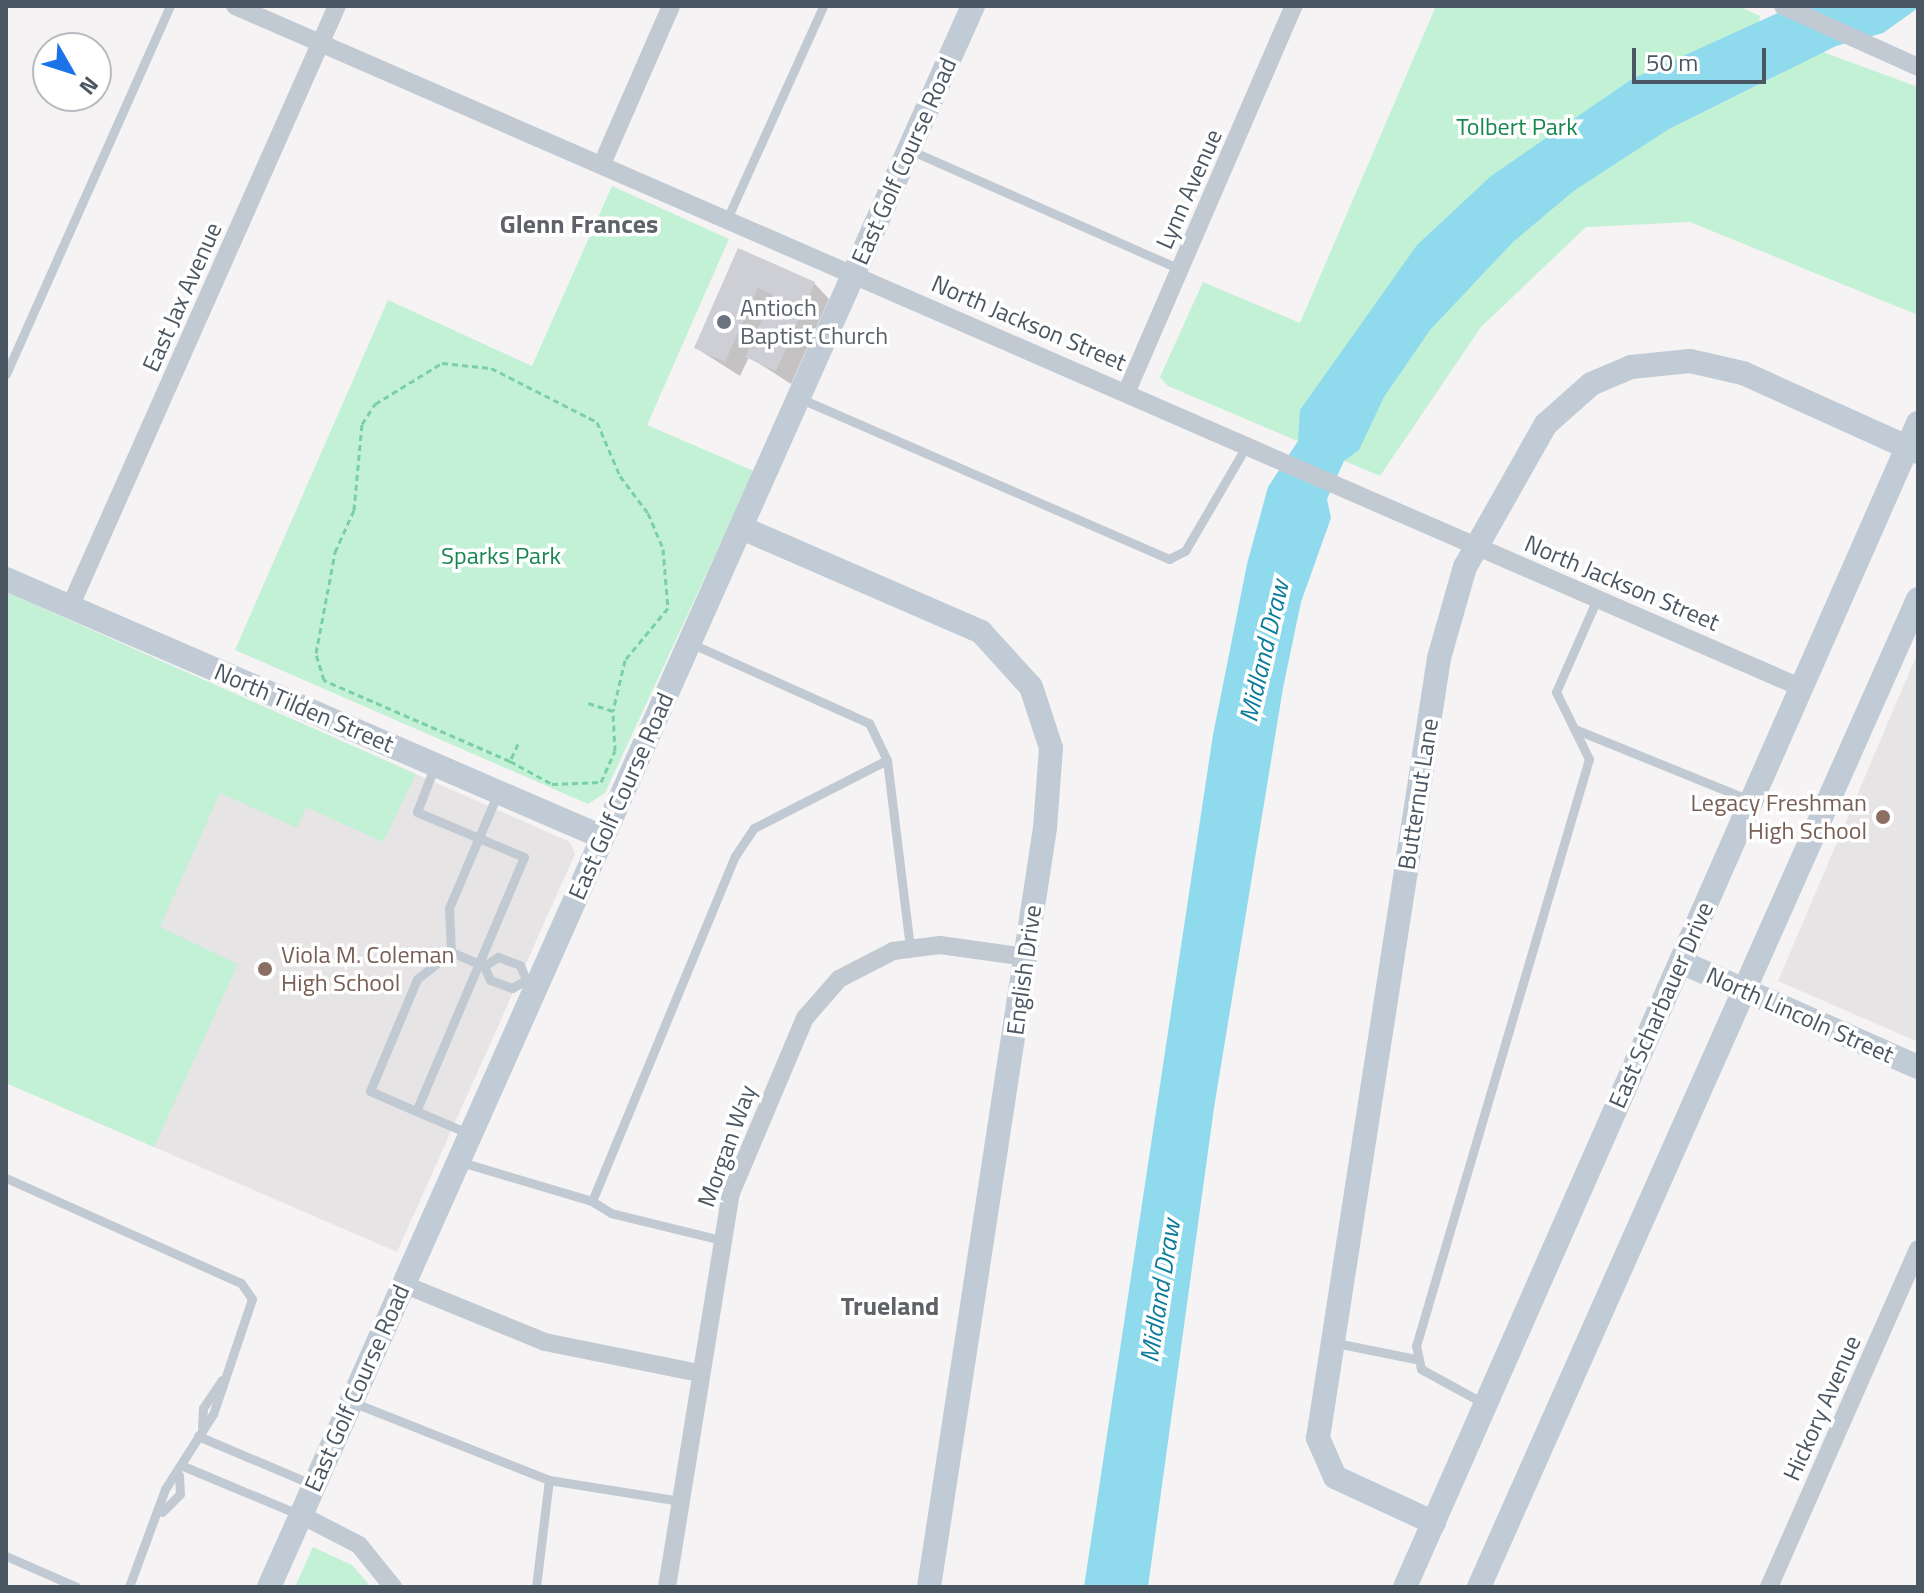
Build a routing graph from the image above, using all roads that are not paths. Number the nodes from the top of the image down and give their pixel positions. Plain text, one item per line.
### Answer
1 (170, 6) edge
2 (235, 6) edge
3 (337, 6) edge
4 (671, 6) edge
5 (823, 6) edge
6 (973, 6) edge
7 (1294, 6) edge
8 (1791, 8) edge
9 (321, 43) junction
10 (1918, 67) edge
11 (909, 150) junction
12 (602, 164) junction
13 (727, 219) junction
14 (1180, 269) junction
15 (854, 274) junction
16 (6, 374) edge
17 (1127, 391) junction
18 (799, 398) junction
19 (1918, 423) edge
20 (1248, 444) junction
21 (1913, 450) edge
22 (742, 528) junction
23 (1475, 545) junction
24 (6, 579) edge
25 (1597, 599) junction
26 (1918, 599) edge
27 (70, 607) junction
28 (690, 643) junction
29 (1802, 688) junction
30 (1574, 729) junction
31 (887, 760) junction
32 (436, 765) junction
33 (499, 792) junction
34 (1752, 802) junction
35 (602, 837) junction
36 (480, 838) junction
37 (910, 948) junction
38 (451, 952) junction
39 (1026, 957) junction
40 (1681, 962) junction
41 (481, 965) junction
42 (531, 982) junction
43 (1746, 992) junction
44 (1918, 1067) edge
45 (416, 1111) junction
46 (470, 1134) junction
47 (458, 1161) junction
48 (6, 1178) edge
49 (592, 1201) junction
50 (721, 1240) junction
51 (1918, 1249) edge
52 (403, 1284) junction
53 (1333, 1342) junction
54 (1415, 1359) junction
55 (699, 1373) junction
56 (352, 1402) junction
57 (1486, 1404) junction
58 (200, 1431) junction
59 (181, 1471) junction
60 (549, 1480) junction
61 (314, 1485) junction
62 (680, 1501) junction
63 (162, 1512) junction
64 (301, 1515) junction
65 (1434, 1523) junction
66 (6, 1556) edge
67 (77, 1587) edge
68 (129, 1587) edge
69 (269, 1587) edge
70 (393, 1587) edge
71 (536, 1587) edge
72 (667, 1587) edge
73 (929, 1587) edge
74 (1405, 1587) edge
75 (1479, 1587) edge
76 (1769, 1587) edge

1 - 16 lane
2 - 9 street, North Jackson Street
3 - 9 street, East Jax Avenue
4 - 12 street
5 - 13 lane
6 - 11 street, East Golf Course Road
7 - 14 street, Lynn Avenue
8 - 10 street
9 - 12 street, North Jackson Street
9 - 27 street, East Jax Avenue
11 - 14 lane
11 - 15 street, East Golf Course Road
12 - 13 street, North Jackson Street
13 - 15 street, North Jackson Street
14 - 17 street, Lynn Avenue
15 - 17 street, North Jackson Street
15 - 18 street, East Golf Course Road
17 - 20 street, North Jackson Street
18 - 20 lane
18 - 22 street, East Golf Course Road
19 - 21 street, East Scharbauer Drive
20 - 23 street, North Jackson Street
21 - 23 street, Butternut Lane
21 - 29 street, East Scharbauer Drive
22 - 28 street, East Golf Course Road
22 - 39 street, English Drive
23 - 25 street, North Jackson Street
23 - 53 street, Butternut Lane
24 - 27 street, North Tilden Street
25 - 29 street, North Jackson Street
25 - 30 lane
26 - 43 street
27 - 32 street, North Tilden Street
28 - 31 lane
28 - 35 street, East Golf Course Road
29 - 34 street, East Scharbauer Drive
30 - 34 lane
30 - 54 lane
31 - 37 lane
31 - 49 lane
32 - 33 street, North Tilden Street
32 - 36 lane
33 - 35 street, North Tilden Street
33 - 36 lane
34 - 40 street, East Scharbauer Drive
35 - 42 street, East Golf Course Road
36 - 38 lane
36 - 41 lane
37 - 39 street, Morgan Way
37 - 50 street, Morgan Way
38 - 41 lane
38 - 45 lane
39 - 73 street, English Drive
40 - 43 street, North Lincoln Street
40 - 57 street, East Scharbauer Drive
41 - 42 lane
41 - 42 lane
41 - 45 lane
42 - 46 street, East Golf Course Road
43 - 44 street, North Lincoln Street
43 - 75 street
45 - 46 lane
46 - 47 street, East Golf Course Road
47 - 49 lane
47 - 52 street, East Golf Course Road
48 - 58 lane
49 - 50 lane
50 - 55 street, Morgan Way
51 - 76 street, Hickory Avenue
52 - 55 street
52 - 56 street, East Golf Course Road
53 - 54 lane
53 - 65 street, Butternut Lane
54 - 57 lane
55 - 62 street, Morgan Way
56 - 60 lane
56 - 61 street, East Golf Course Road
57 - 65 street, East Scharbauer Drive
58 - 59 lane
58 - 61 lane
59 - 63 lane
59 - 63 lane
59 - 64 lane
60 - 62 lane
60 - 71 lane
61 - 64 street, East Golf Course Road
62 - 72 street, Morgan Way
63 - 68 lane
64 - 69 street, East Golf Course Road
64 - 70 street
65 - 74 street, East Scharbauer Drive
66 - 67 lane

